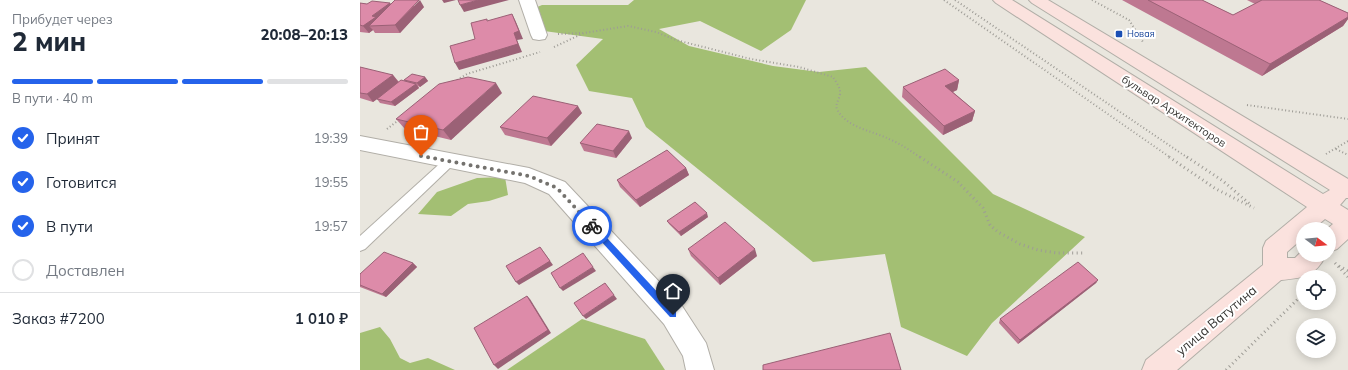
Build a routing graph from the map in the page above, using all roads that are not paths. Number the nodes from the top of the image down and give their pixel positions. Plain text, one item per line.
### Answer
1 (527, 0) edge
2 (1001, 0) edge
3 (1037, 0) edge
4 (539, 35) road end
5 (363, 144) edge
6 (450, 161) junction
7 (1347, 188) edge
8 (1324, 206) junction
9 (1348, 222) edge
10 (1348, 225) edge
11 (1336, 240) edge
12 (360, 245) edge
13 (1310, 262) edge
14 (1275, 270) junction
15 (1164, 368) edge
16 (700, 370) edge

1 - 4 street
2 - 8 main road, бульвар Архитекторов
3 - 7 main road, бульвар Архитекторов
5 - 6 street
6 - 12 lane
6 - 16 street
7 - 8 main road
8 - 9 main road, бульвар Архитекторов
8 - 14 main road
10 - 11 main road
13 - 14 main road
14 - 15 main road, улица Ватутина

